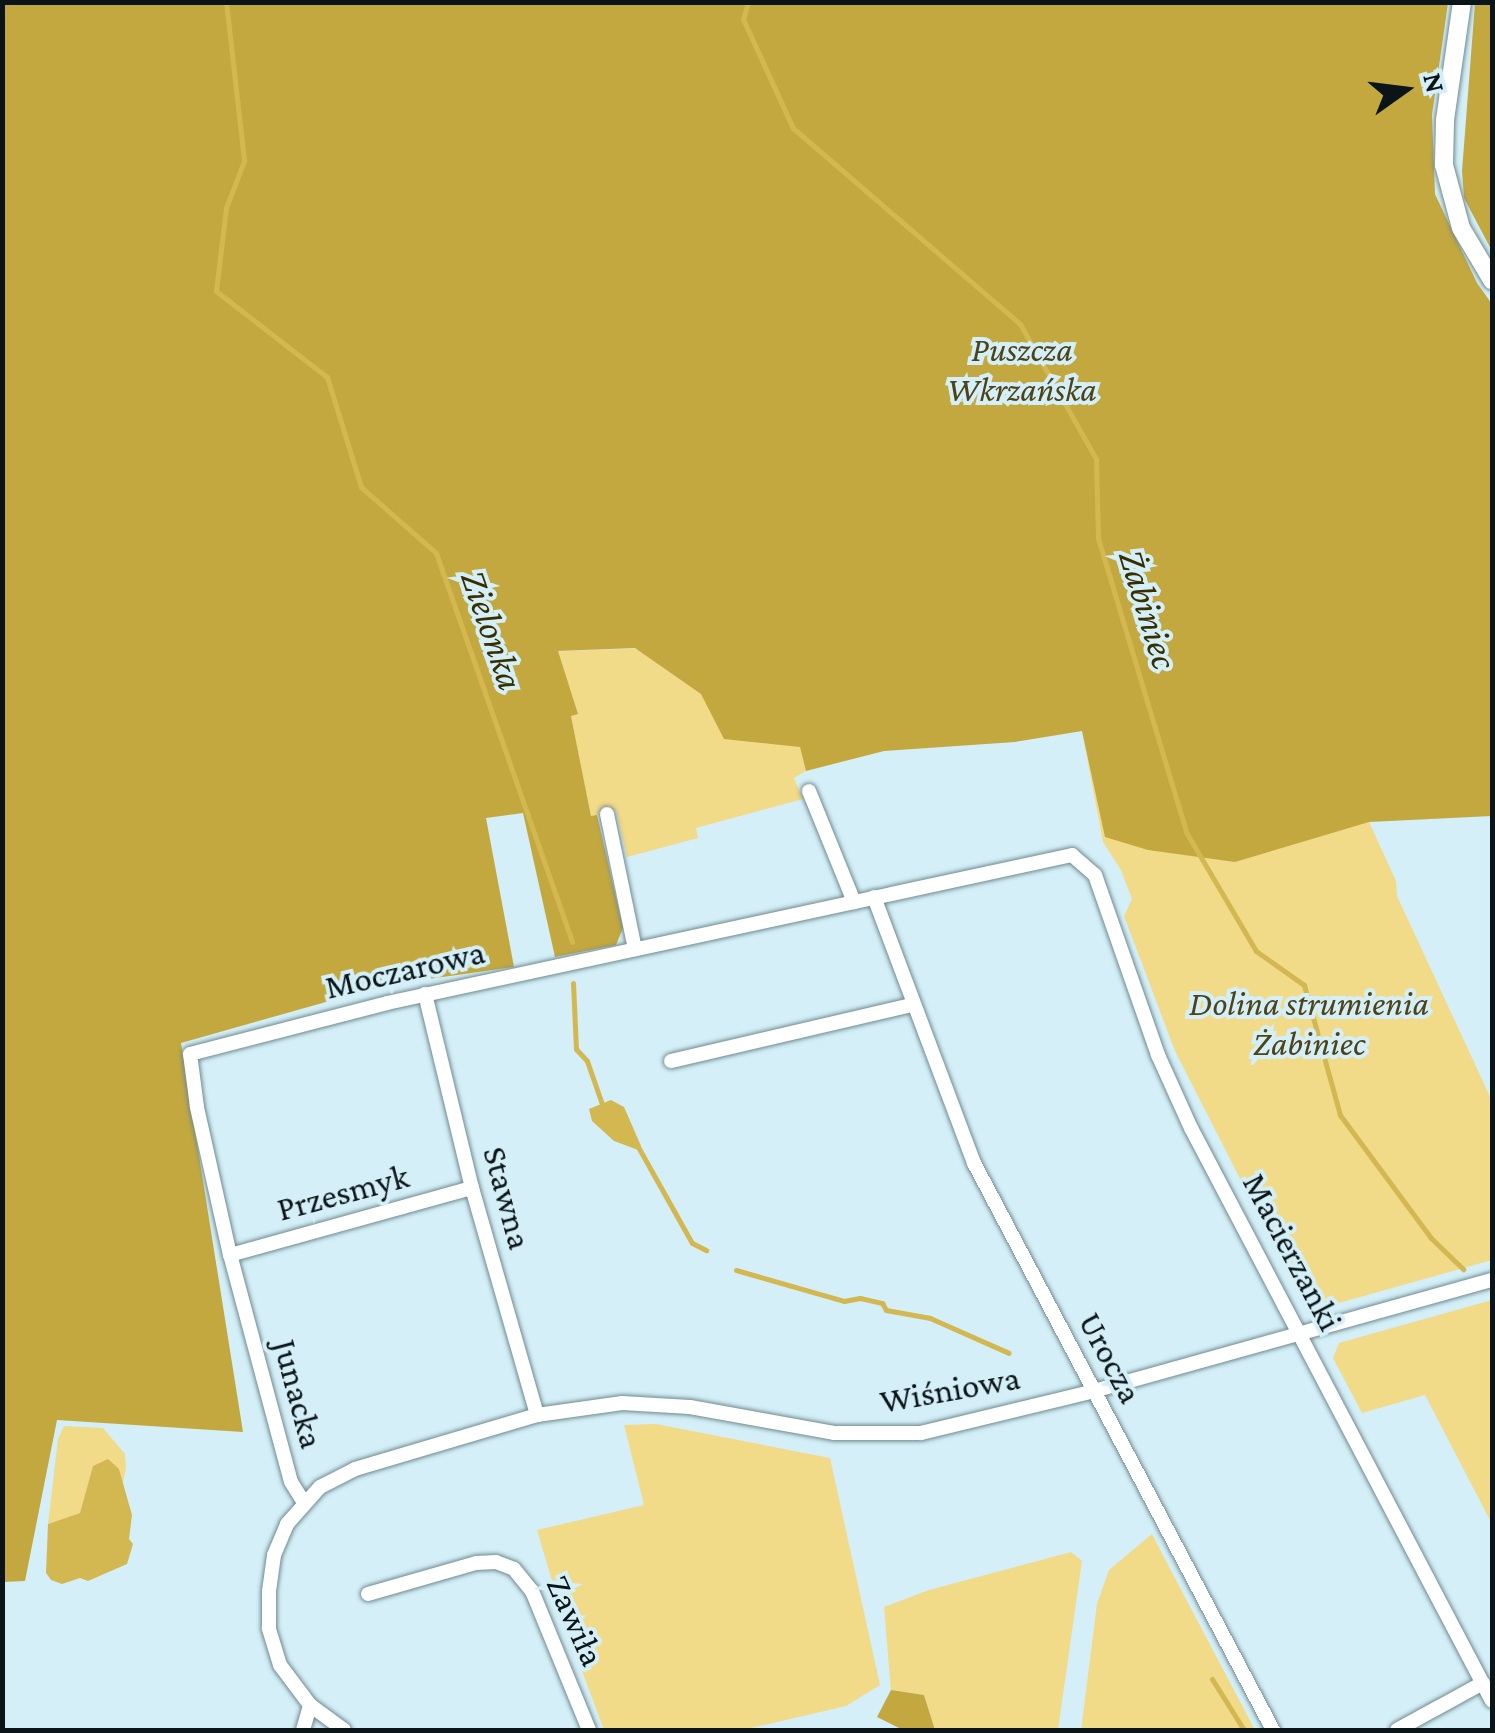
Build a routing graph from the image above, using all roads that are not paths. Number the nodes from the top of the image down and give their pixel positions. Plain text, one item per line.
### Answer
1 (1462, 2) edge
2 (1492, 280) edge
3 (809, 791) dead end
4 (606, 814) dead end
5 (1060, 856) joint
6 (874, 898) junction
7 (854, 902) junction
8 (635, 948) junction
9 (426, 994) junction
10 (911, 1005) junction
11 (190, 1054) joint
12 (672, 1061) dead end
13 (472, 1188) junction
14 (230, 1255) junction
15 (1492, 1280) edge
16 (1302, 1332) junction
17 (1094, 1391) junction
18 (537, 1415) junction
19 (304, 1501) junction
20 (368, 1594) dead end
21 (1483, 1683) junction
22 (1492, 1701) edge
23 (310, 1706) junction
24 (303, 1730) edge
25 (344, 1730) edge
26 (589, 1730) edge
27 (1273, 1730) edge
28 (1397, 1730) edge

1 - 2 street
3 - 7 street
4 - 8 street
5 - 6 street, Moczarowa
5 - 16 street, Macierzanki
6 - 7 street, Moczarowa
6 - 10 street, Urocza
7 - 8 street, Moczarowa
8 - 9 street, Moczarowa
9 - 11 street, Moczarowa
9 - 13 street, Stawna
10 - 12 street
10 - 17 street, Urocza
11 - 14 street, Junacka
13 - 14 street, Przesmyk
13 - 18 street, Stawna
14 - 19 street, Junacka
15 - 16 street, Wiśniowa
16 - 17 street, Wiśniowa
16 - 21 street, Macierzanki
17 - 18 street, Wiśniowa
17 - 27 street, Urocza
18 - 19 street, Wiśniowa
19 - 23 street, Junacka
20 - 26 street, Zawiła
21 - 22 street, Macierzanki
21 - 28 street
23 - 24 street
23 - 25 street, Junacka

